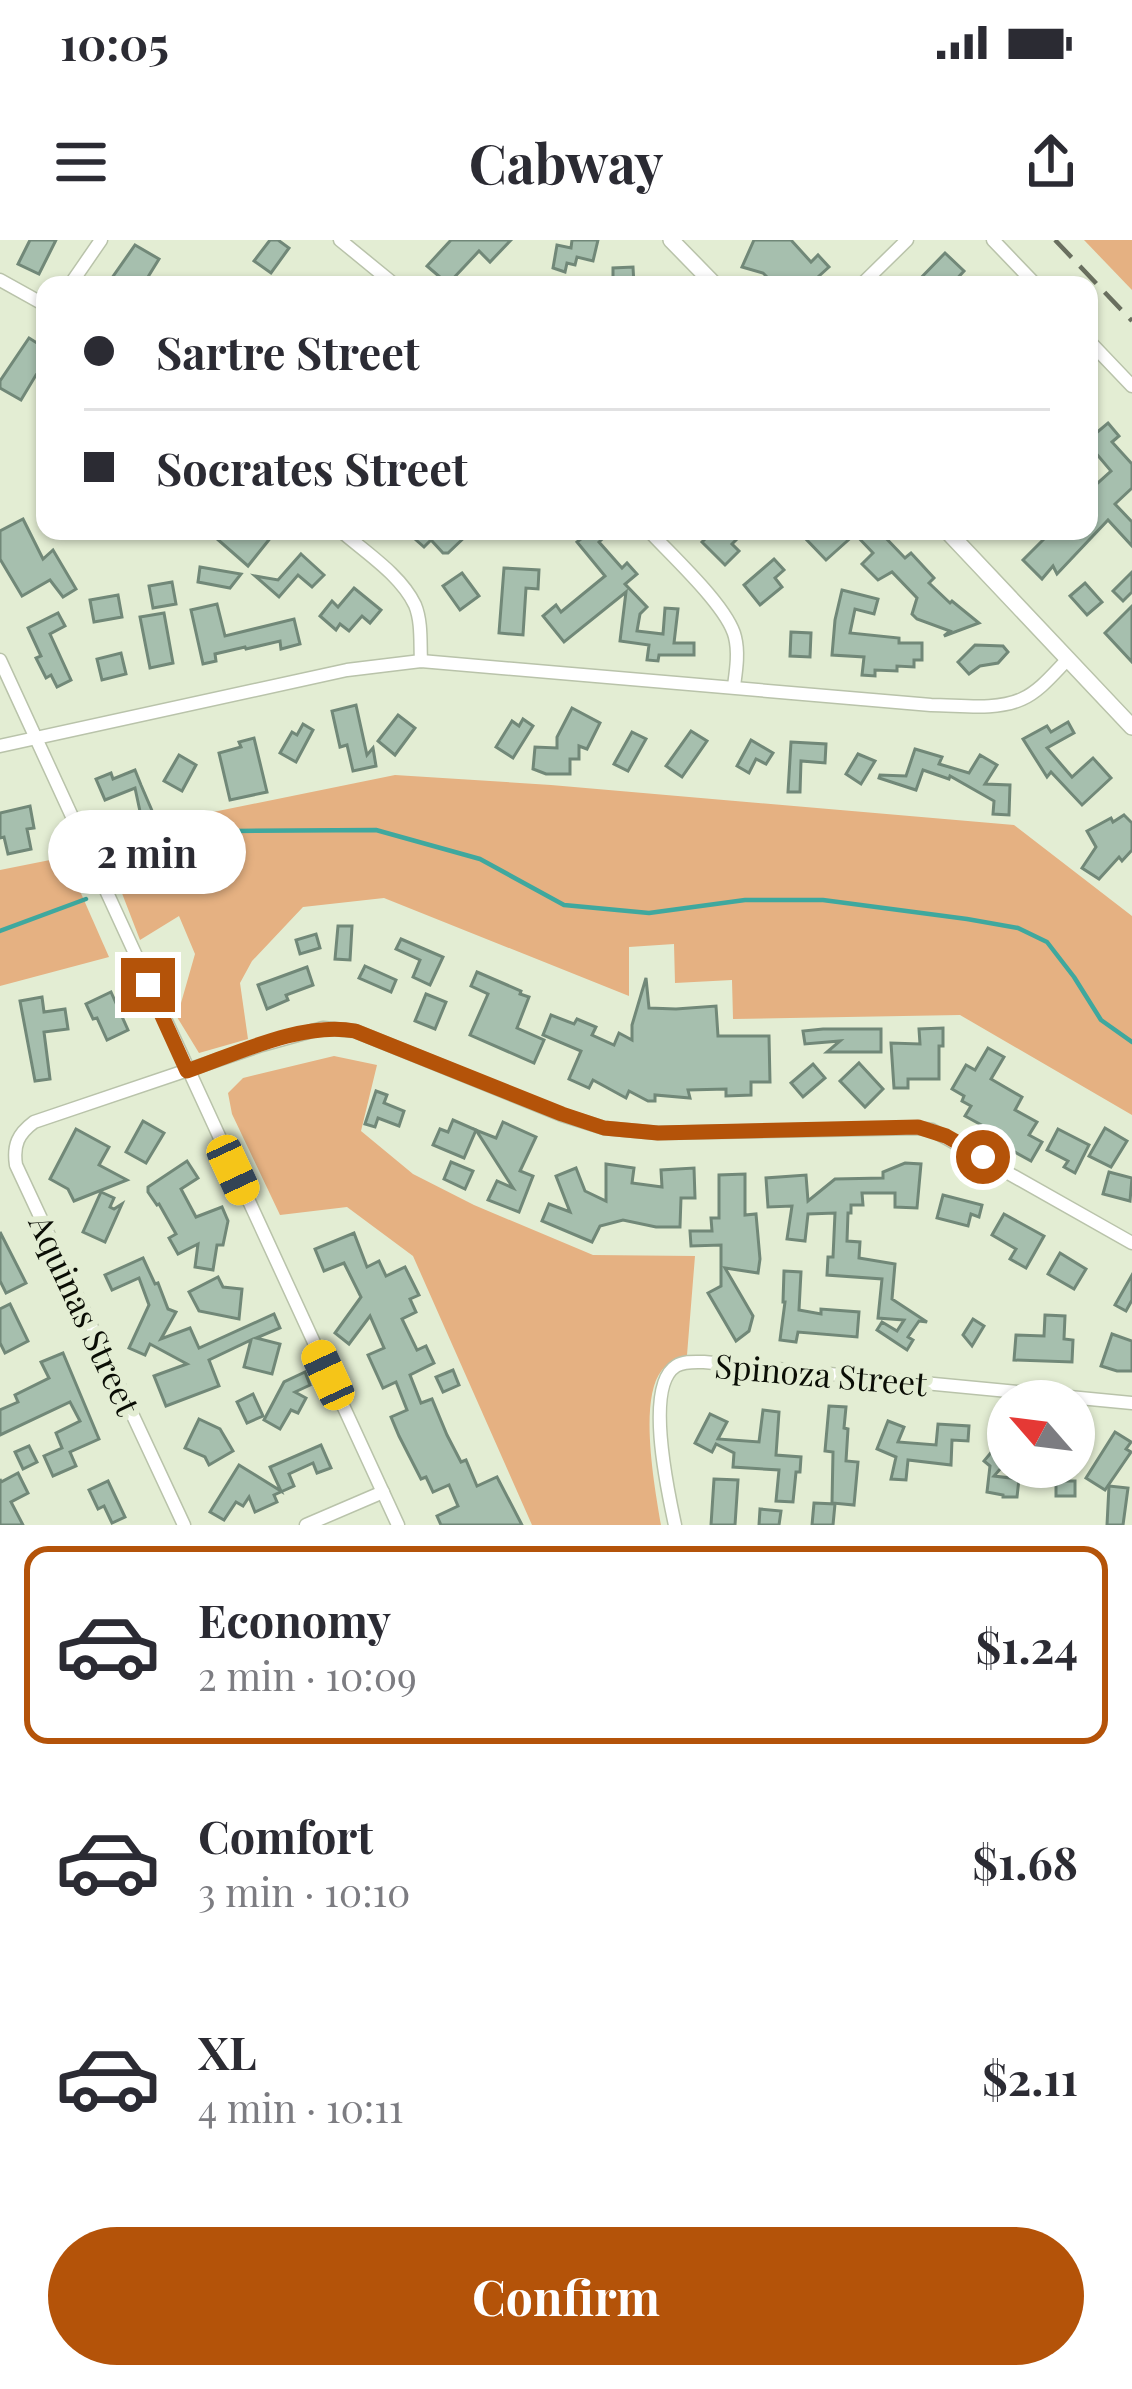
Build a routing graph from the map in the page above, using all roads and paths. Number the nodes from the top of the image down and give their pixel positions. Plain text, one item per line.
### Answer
1 (101, 240) edge
2 (340, 240) edge
3 (671, 240) edge
4 (907, 240) edge
5 (993, 240) edge
6 (76, 276) edge
7 (384, 276) edge
8 (706, 276) edge
9 (870, 276) edge
10 (1027, 276) edge
11 (0, 280) edge
12 (36, 299) edge
13 (1098, 350) edge
14 (1132, 386) edge
15 (352, 540) edge
16 (657, 540) edge
17 (956, 540) edge
18 (1068, 659) junction
19 (0, 660) edge
20 (421, 661) junction
21 (734, 686) junction
22 (1132, 727) edge
23 (35, 737) junction
24 (0, 746) edge
25 (187, 1071) junction
26 (1132, 1243) edge
27 (1132, 1403) edge
28 (383, 1492) junction
29 (184, 1525) edge
30 (306, 1525) edge
31 (398, 1525) edge
32 (675, 1525) edge

1 - 6 street
2 - 7 street
3 - 8 street
4 - 9 street
5 - 10 street
11 - 12 street
13 - 14 street
15 - 20 street
16 - 21 street
17 - 18 street
18 - 21 street
18 - 22 street
19 - 23 street
20 - 21 street
20 - 23 street
23 - 24 street
23 - 25 street
25 - 26 street
25 - 28 street
25 - 29 street, Aquinas Street
27 - 32 street, Spinoza Street
28 - 30 street
28 - 31 street

